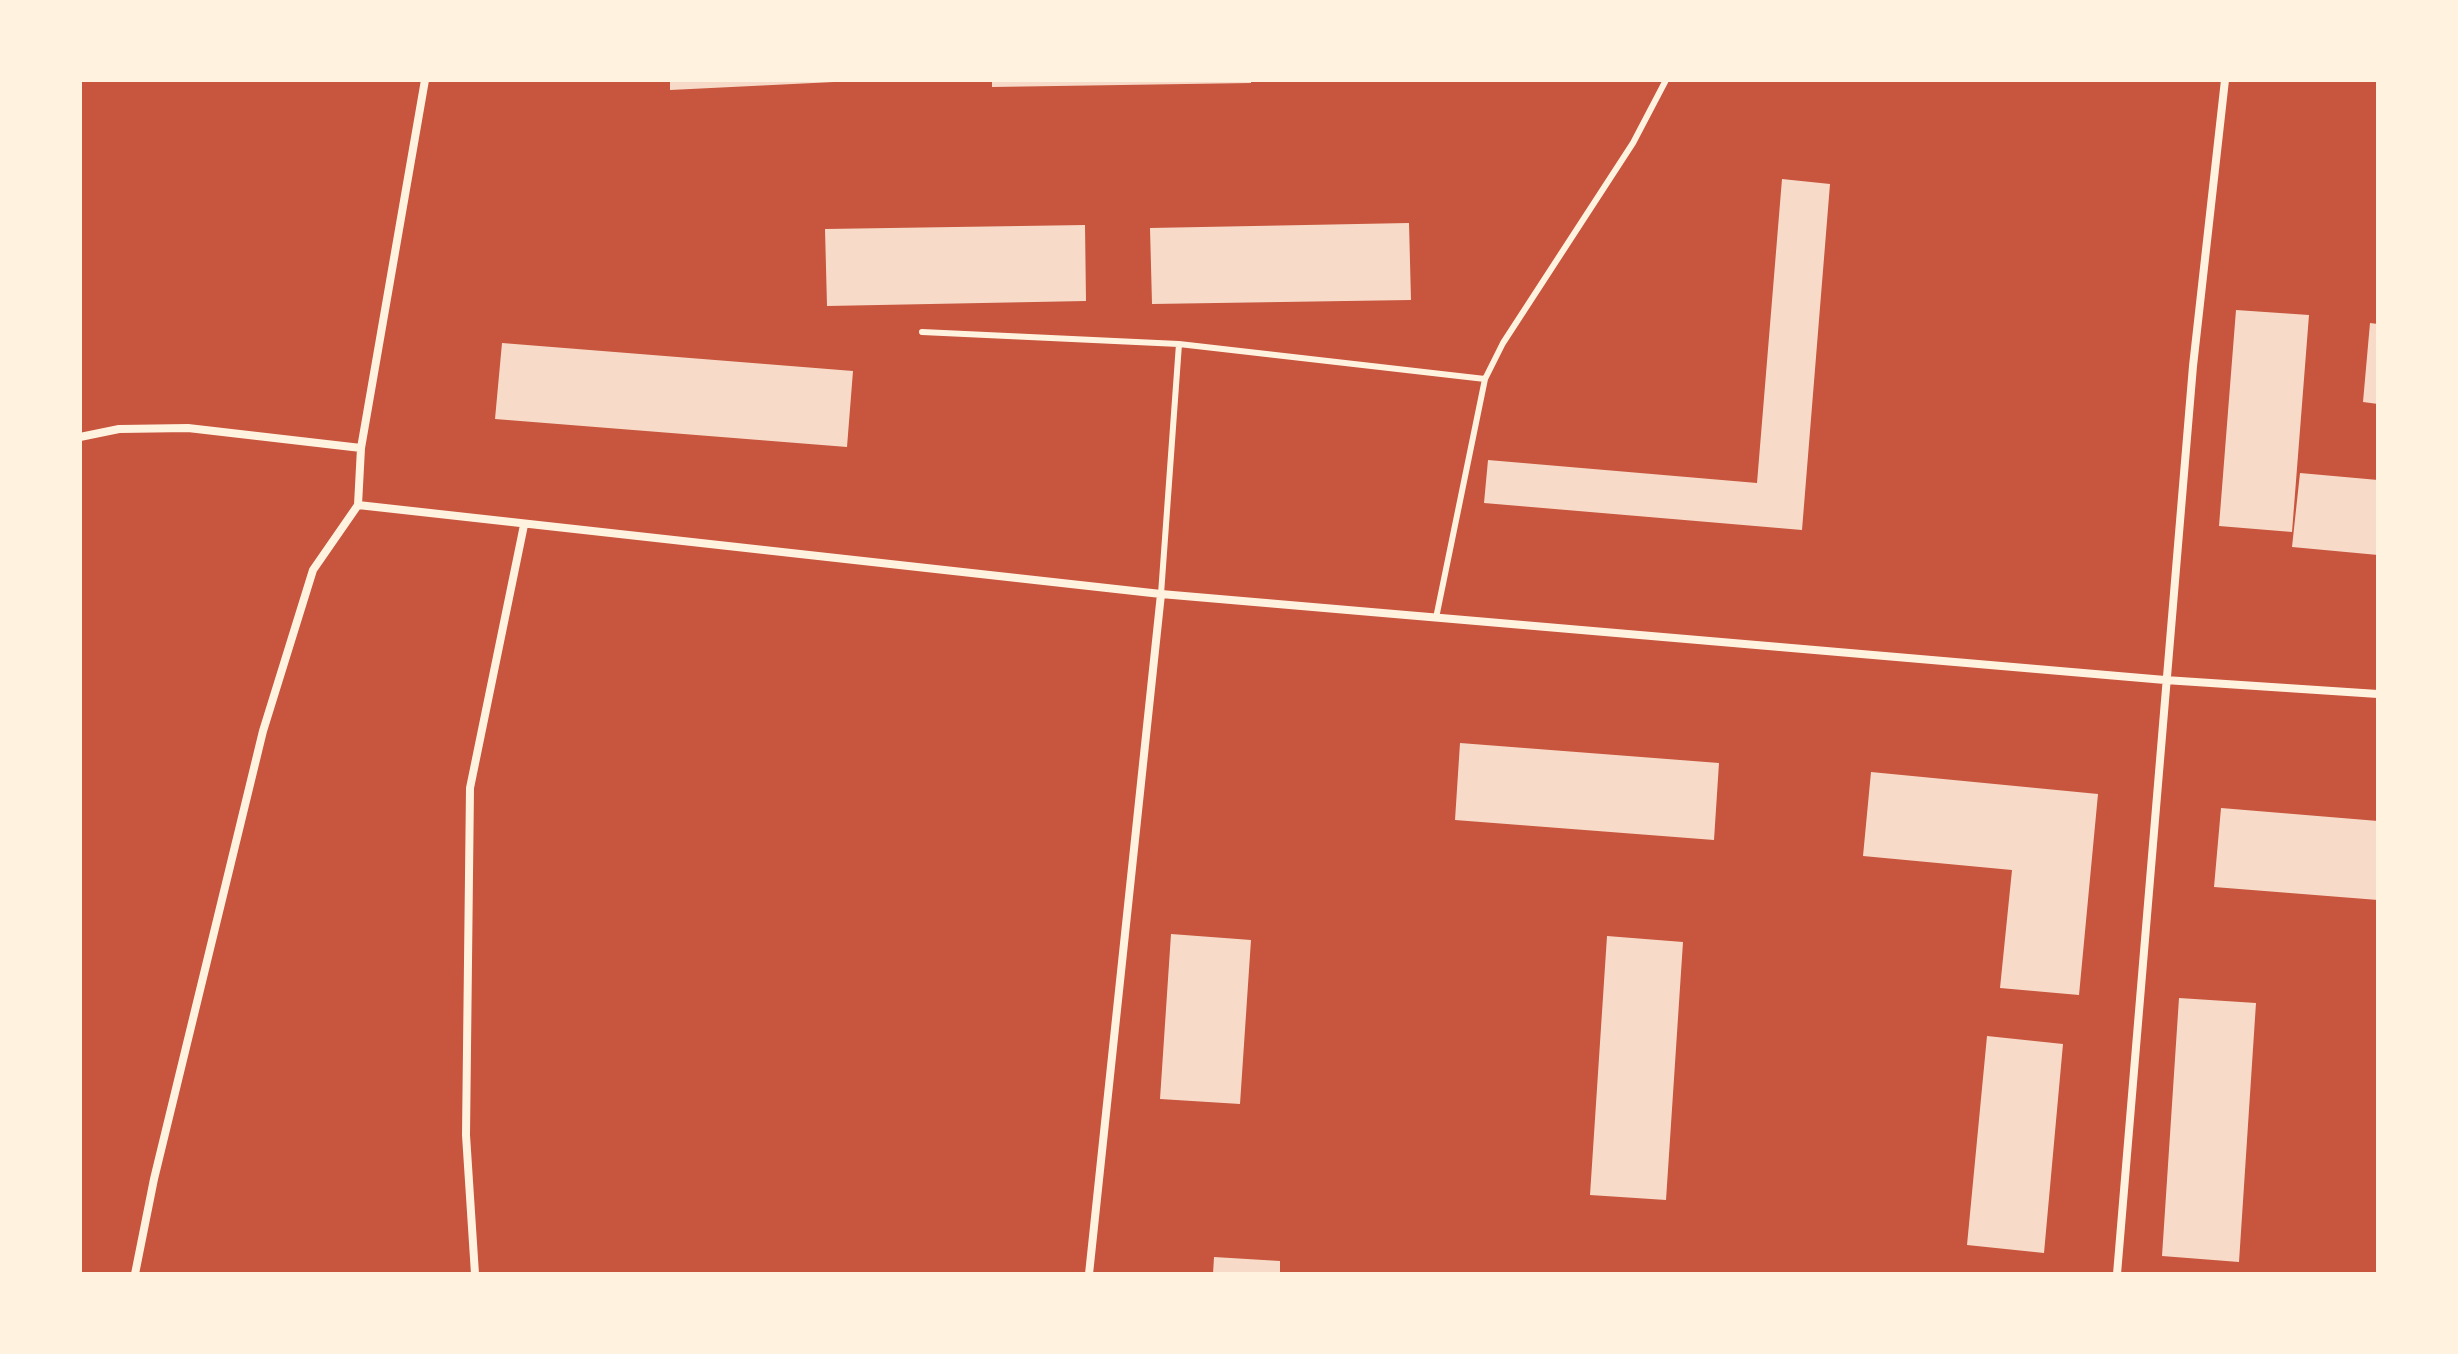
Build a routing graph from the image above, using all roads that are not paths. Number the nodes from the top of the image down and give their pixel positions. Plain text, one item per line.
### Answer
1 (425, 80) edge
2 (1666, 80) edge
3 (2225, 80) edge
4 (922, 332) dead end
5 (1179, 344) junction
6 (1485, 379) junction
7 (80, 437) edge
8 (361, 448) junction
9 (358, 505) junction
10 (524, 525) junction
11 (1161, 594) junction
12 (1436, 618) junction
13 (2165, 680) junction
14 (2378, 694) edge
15 (135, 1274) edge
16 (475, 1274) edge
17 (1089, 1274) edge
18 (2117, 1274) edge

1 - 8 street
2 - 6 lane
3 - 13 street
4 - 5 lane
5 - 6 lane
5 - 11 lane
6 - 12 lane
7 - 8 street
8 - 9 street
9 - 10 street
9 - 15 street
10 - 11 street
10 - 16 street
11 - 12 street
11 - 17 street
12 - 13 street
13 - 14 street
13 - 18 street

